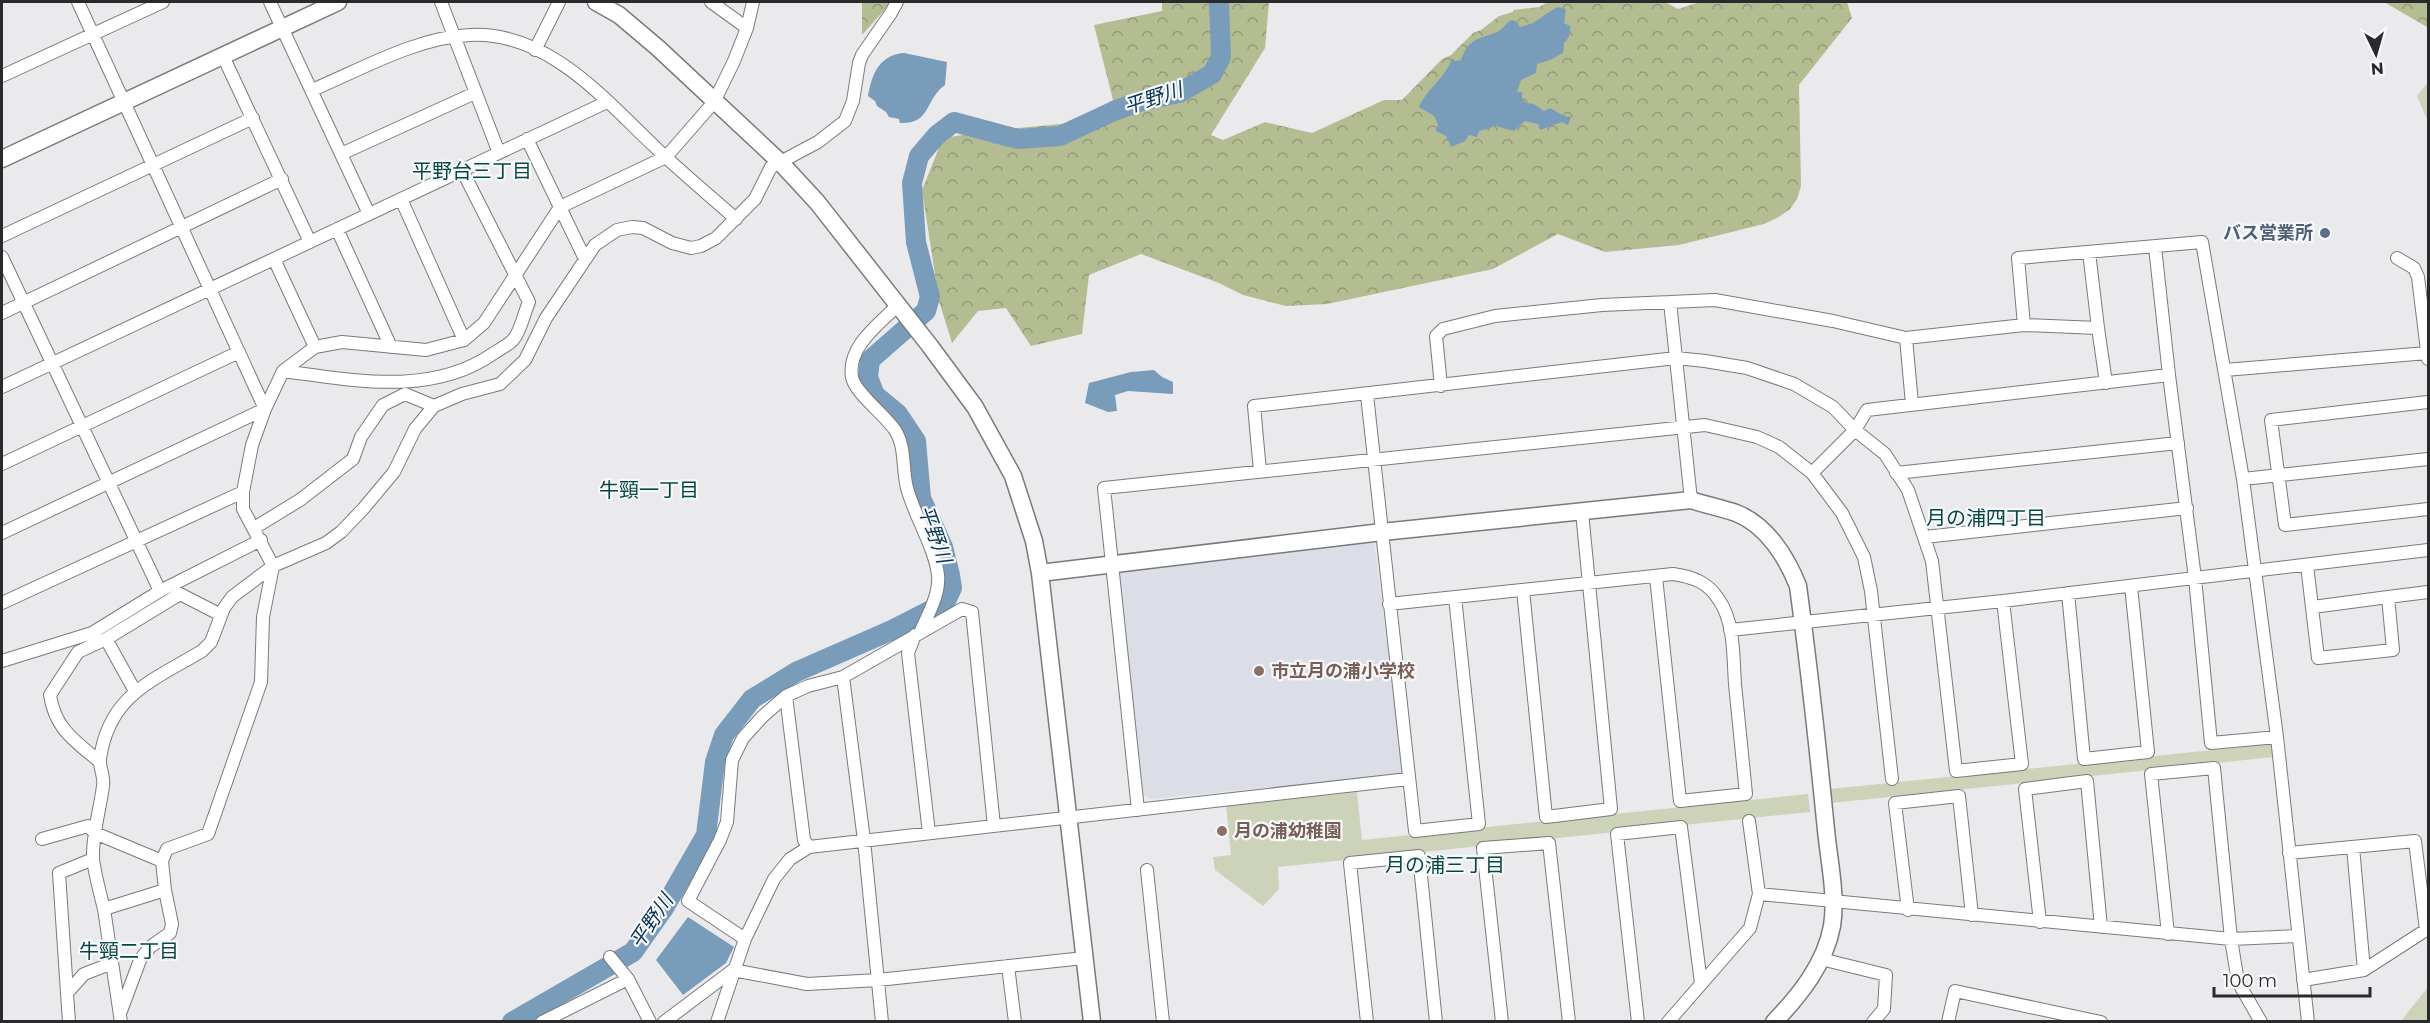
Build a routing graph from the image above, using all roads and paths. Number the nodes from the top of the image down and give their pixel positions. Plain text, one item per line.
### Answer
1 (78, 2) edge
2 (164, 2) edge
3 (270, 2) edge
4 (338, 2) edge
5 (441, 2) edge
6 (559, 2) edge
7 (596, 2) edge
8 (711, 2) edge
9 (753, 2) edge
10 (897, 2) edge
11 (283, 28) junction
12 (747, 28) junction
13 (93, 34) junction
14 (454, 37) junction
15 (535, 50) junction
16 (223, 56) junction
17 (2, 76) edge
18 (312, 90) junction
19 (475, 93) junction
20 (125, 102) junction
21 (607, 102) junction
22 (714, 102) junction
23 (253, 118) junction
24 (528, 139) junction
25 (499, 153) junction
26 (341, 154) junction
27 (666, 157) junction
28 (2, 159) edge
29 (780, 162) junction
30 (153, 165) junction
31 (462, 170) junction
32 (282, 179) junction
33 (401, 199) junction
34 (560, 207) junction
35 (369, 214) junction
36 (736, 219) junction
37 (182, 227) junction
38 (337, 229) junction
39 (2, 236) edge
40 (310, 242) junction
41 (2155, 246) junction
42 (2089, 252) junction
43 (2, 257) edge
44 (2397, 258) dead end
45 (273, 259) junction
46 (585, 259) junction
47 (514, 275) junction
48 (210, 289) junction
49 (1670, 302) junction
50 (23, 303) junction
51 (897, 306) junction
52 (2, 313) edge
53 (2024, 325) junction
54 (2098, 328) junction
55 (1906, 338) junction
56 (464, 340) junction
57 (315, 347) junction
58 (392, 347) junction
59 (239, 352) junction
60 (2428, 357) edge
61 (1676, 358) junction
62 (52, 363) junction
63 (2225, 370) junction
64 (283, 371) junction
65 (2169, 375) junction
66 (2106, 383) junction
67 (1441, 386) junction
68 (2, 387) edge
69 (1367, 395) junction
70 (2428, 402) edge
71 (1912, 404) junction
72 (434, 406) junction
73 (265, 409) junction
74 (81, 426) junction
75 (1683, 426) junction
76 (1855, 430) junction
77 (2178, 442) junction
78 (1374, 459) junction
79 (2428, 459) edge
80 (2, 464) edge
81 (1260, 471) junction
82 (1812, 473) junction
83 (1896, 473) junction
84 (2278, 475) junction
85 (2243, 479) junction
86 (108, 482) junction
87 (243, 492) junction
88 (1691, 500) junction
89 (2187, 508) junction
90 (2428, 509) edge
91 (1582, 513) junction
92 (254, 528) junction
93 (2, 532) edge
94 (1382, 532) junction
95 (1925, 537) junction
96 (261, 540) junction
97 (136, 541) junction
98 (2428, 550) edge
99 (1112, 564) junction
100 (2307, 565) junction
101 (273, 566) junction
102 (2256, 571) junction
103 (1040, 573) junction
104 (1656, 577) junction
105 (2195, 578) junction
106 (1588, 583) junction
107 (2131, 586) junction
108 (1522, 590) junction
109 (160, 591) junction
110 (2428, 592) edge
111 (2068, 594) junction
112 (1455, 597) junction
113 (2388, 597) junction
114 (2003, 601) junction
115 (2, 603) edge
116 (1389, 604) junction
117 (2313, 607) junction
118 (1938, 608) junction
119 (221, 615) junction
120 (1874, 615) junction
121 (1803, 622) junction
122 (1730, 630) junction
123 (918, 633) junction
124 (106, 639) junction
125 (2, 662) edge
126 (843, 677) junction
127 (135, 691) junction
128 (786, 696) junction
129 (2277, 737) junction
130 (100, 762) junction
131 (1408, 779) junction
132 (1893, 779) dead end
133 (1138, 810) junction
134 (1068, 819) junction
135 (1749, 821) dead end
136 (994, 826) junction
137 (95, 832) junction
138 (929, 833) junction
139 (42, 839) dead end
140 (864, 840) junction
141 (809, 847) junction
142 (2353, 847) junction
143 (2289, 853) junction
144 (93, 859) junction
145 (162, 861) junction
146 (1147, 870) dead end
147 (165, 890) junction
148 (1759, 894) junction
149 (1833, 902) junction
150 (104, 909) junction
151 (1908, 910) junction
152 (1972, 915) junction
153 (2040, 922) junction
154 (2101, 927) junction
155 (2168, 934) junction
156 (2297, 936) junction
157 (745, 939) junction
158 (2231, 939) junction
159 (610, 957) dead end
160 (1084, 958) junction
161 (1821, 959) junction
162 (110, 964) junction
163 (1008, 966) junction
164 (733, 970) junction
165 (2364, 970) junction
166 (628, 979) junction
167 (878, 980) junction
168 (2304, 980) junction
169 (1701, 983) junction
170 (68, 993) junction
171 (121, 1016) edge
172 (69, 1022) edge
173 (542, 1022) edge
174 (650, 1022) edge
175 (664, 1022) edge
176 (717, 1022) edge
177 (882, 1022) edge
178 (1015, 1022) edge
179 (1092, 1022) edge
180 (1163, 1022) edge
181 (1367, 1022) edge
182 (1436, 1022) edge
183 (1502, 1022) edge
184 (1569, 1022) edge
185 (1638, 1022) edge
186 (1668, 1022) edge
187 (1774, 1022) edge
188 (1873, 1022) edge
189 (1948, 1022) edge
190 (2101, 1022) edge
191 (2261, 1022) edge
192 (2308, 1022) edge

1 - 13 street
2 - 13 street
3 - 11 street
4 - 11 street
5 - 14 street
6 - 15 street
7 - 22 street
8 - 12 street
9 - 12 street
10 - 29 street
11 - 16 street
11 - 18 street
12 - 22 street
13 - 17 street
13 - 20 street
14 - 15 street
14 - 18 street
14 - 19 street
15 - 21 street
16 - 20 street
16 - 23 street
18 - 26 street
19 - 25 street
19 - 26 street
20 - 28 street
20 - 30 street
21 - 24 street
21 - 27 street
22 - 27 street
22 - 29 street
23 - 30 street
23 - 32 street
24 - 25 street
24 - 34 street
25 - 31 street
26 - 35 street
27 - 34 street
27 - 36 street
29 - 36 street
29 - 51 street
30 - 37 street
30 - 39 street
31 - 33 street
31 - 47 street
32 - 37 street
32 - 40 street
33 - 35 street
33 - 56 street
34 - 46 street
34 - 47 street
35 - 38 street
36 - 46 street
37 - 48 street
37 - 50 street
38 - 40 street
38 - 58 street
40 - 45 street
41 - 42 street
41 - 63 street
41 - 65 street
42 - 53 street
42 - 54 street
43 - 50 street
44 - 60 street
45 - 48 street
45 - 57 street
46 - 72 street
47 - 56 street
47 - 64 street
48 - 59 street
48 - 62 street
49 - 55 street
49 - 61 street
49 - 67 street
50 - 52 street
50 - 62 street
51 - 103 street
51 - 123 street
53 - 54 street
53 - 55 street
54 - 66 street
55 - 71 street
56 - 58 street
57 - 58 street
57 - 64 street
59 - 73 street
59 - 74 street
60 - 63 street
61 - 67 street
61 - 75 street
61 - 76 street
62 - 68 street
62 - 74 street
63 - 85 street
64 - 73 street
65 - 66 street
65 - 77 street
66 - 71 street
67 - 69 street
69 - 78 street
69 - 81 street
70 - 84 street
71 - 76 street
72 - 92 street
72 - 101 street
73 - 86 street
73 - 87 street
74 - 80 street
74 - 86 street
75 - 78 street
75 - 82 street
75 - 88 street
76 - 82 street
76 - 83 street
77 - 83 street
77 - 89 street
78 - 81 street
78 - 94 street
79 - 84 street
81 - 99 street
82 - 120 street
83 - 95 street
84 - 85 street
84 - 90 street
85 - 102 street
86 - 93 street
86 - 97 street
87 - 92 street
87 - 97 street
88 - 91 street
88 - 121 street
89 - 95 street
89 - 105 street
91 - 94 street
91 - 106 street
92 - 96 street
94 - 99 street
94 - 116 street
95 - 118 street
96 - 101 street
96 - 109 street
97 - 109 street
97 - 115 street
98 - 100 street
99 - 103 street
99 - 133 street
100 - 102 street
100 - 117 street
101 - 119 street
101 - 145 street
102 - 105 street
102 - 129 street
103 - 134 street
104 - 106 street
104 - 122 street
104 - 122 street
105 - 107 street
105 - 129 street
106 - 108 street
106 - 108 street
107 - 111 street
107 - 111 street
108 - 112 street
109 - 125 street
110 - 113 street
111 - 114 street
112 - 116 street
112 - 131 street
113 - 117 street
113 - 117 street
114 - 118 street
114 - 118 street
116 - 131 street
118 - 120 street
119 - 124 street
119 - 127 street
120 - 121 street
120 - 132 street
121 - 122 street
121 - 149 street
123 - 126 street
123 - 136 street
123 - 138 street
124 - 127 street
124 - 130 street
126 - 128 street
126 - 140 street
127 - 130 street
128 - 141 street
128 - 157 street
129 - 143 street
130 - 137 street
131 - 133 street
133 - 134 street
134 - 136 street
134 - 160 street
135 - 148 street
136 - 138 street
137 - 139 street
137 - 144 street
137 - 145 street
138 - 140 street
140 - 141 street
140 - 167 street
141 - 157 street
142 - 143 street
142 - 165 street
142 - 165 street
143 - 156 street
144 - 150 street
144 - 170 street
145 - 147 street
146 - 180 street
147 - 150 street
147 - 171 street
148 - 149 street
148 - 169 street
149 - 151 street
149 - 161 street
150 - 162 street
151 - 152 street
151 - 152 street
152 - 153 street
153 - 154 street
153 - 154 street
154 - 155 street
155 - 158 street
155 - 158 street
156 - 158 street
156 - 168 street
157 - 164 street
158 - 191 street
159 - 166 street
160 - 163 street
160 - 179 street
161 - 187 street
161 - 188 street
162 - 170 street
162 - 171 street
163 - 167 street
163 - 178 street
164 - 167 street
164 - 175 street
164 - 176 street
165 - 168 street
166 - 173 street
166 - 174 street
167 - 177 street
168 - 192 street
169 - 185 street
169 - 186 street
170 - 172 street
181 - 182 street
183 - 184 street
189 - 190 street

